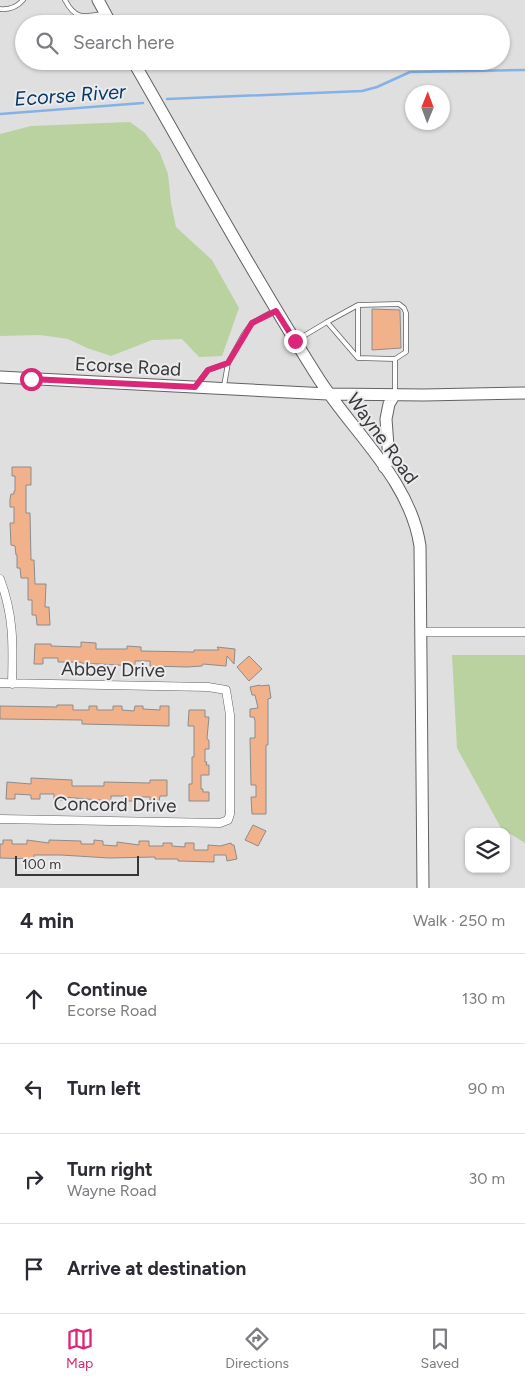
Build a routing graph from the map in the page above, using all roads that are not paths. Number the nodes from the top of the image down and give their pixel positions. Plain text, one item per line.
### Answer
1 (23, 0) edge
2 (65, 0) edge
3 (98, 0) edge
4 (0, 9) edge
5 (105, 13) joint
6 (76, 15) edge
7 (96, 15) edge
8 (138, 70) edge
9 (358, 305) junction
10 (276, 311) junction
11 (327, 322) junction
12 (295, 341) junction
13 (358, 358) junction
14 (395, 359) junction
15 (228, 363) junction
16 (0, 377) edge
17 (195, 387) junction
18 (223, 388) junction
19 (525, 393) edge
20 (328, 394) junction
21 (396, 394) junction
22 (384, 467) junction
23 (0, 579) edge
24 (420, 632) junction
25 (525, 632) edge
26 (0, 683) edge
27 (12, 684) junction
28 (0, 819) edge
29 (228, 820) joint
30 (424, 888) edge

1 - 4 lane
2 - 6 lane
3 - 5 main road
5 - 7 lane
8 - 10 main road, Wayne Road
9 - 11 lane
9 - 13 lane
9 - 14 lane
10 - 12 main road, Wayne Road
10 - 15 lane
11 - 12 lane
11 - 13 lane
12 - 20 main road, Wayne Road
13 - 14 lane
14 - 21 lane
15 - 17 lane
15 - 18 lane
16 - 17 main road, Ecorse Road
17 - 18 main road, Ecorse Road
18 - 20 main road, Ecorse Road
19 - 21 main road, Ecorse Road
20 - 21 main road, Ecorse Road
20 - 22 main road, Wayne Road
21 - 22 main road
22 - 24 main road, Wayne Road
23 - 27 street
24 - 25 street
24 - 30 main road, Wayne Road
26 - 27 street, Abbey Drive
27 - 29 street, Abbey Drive
28 - 29 street, Concord Drive

